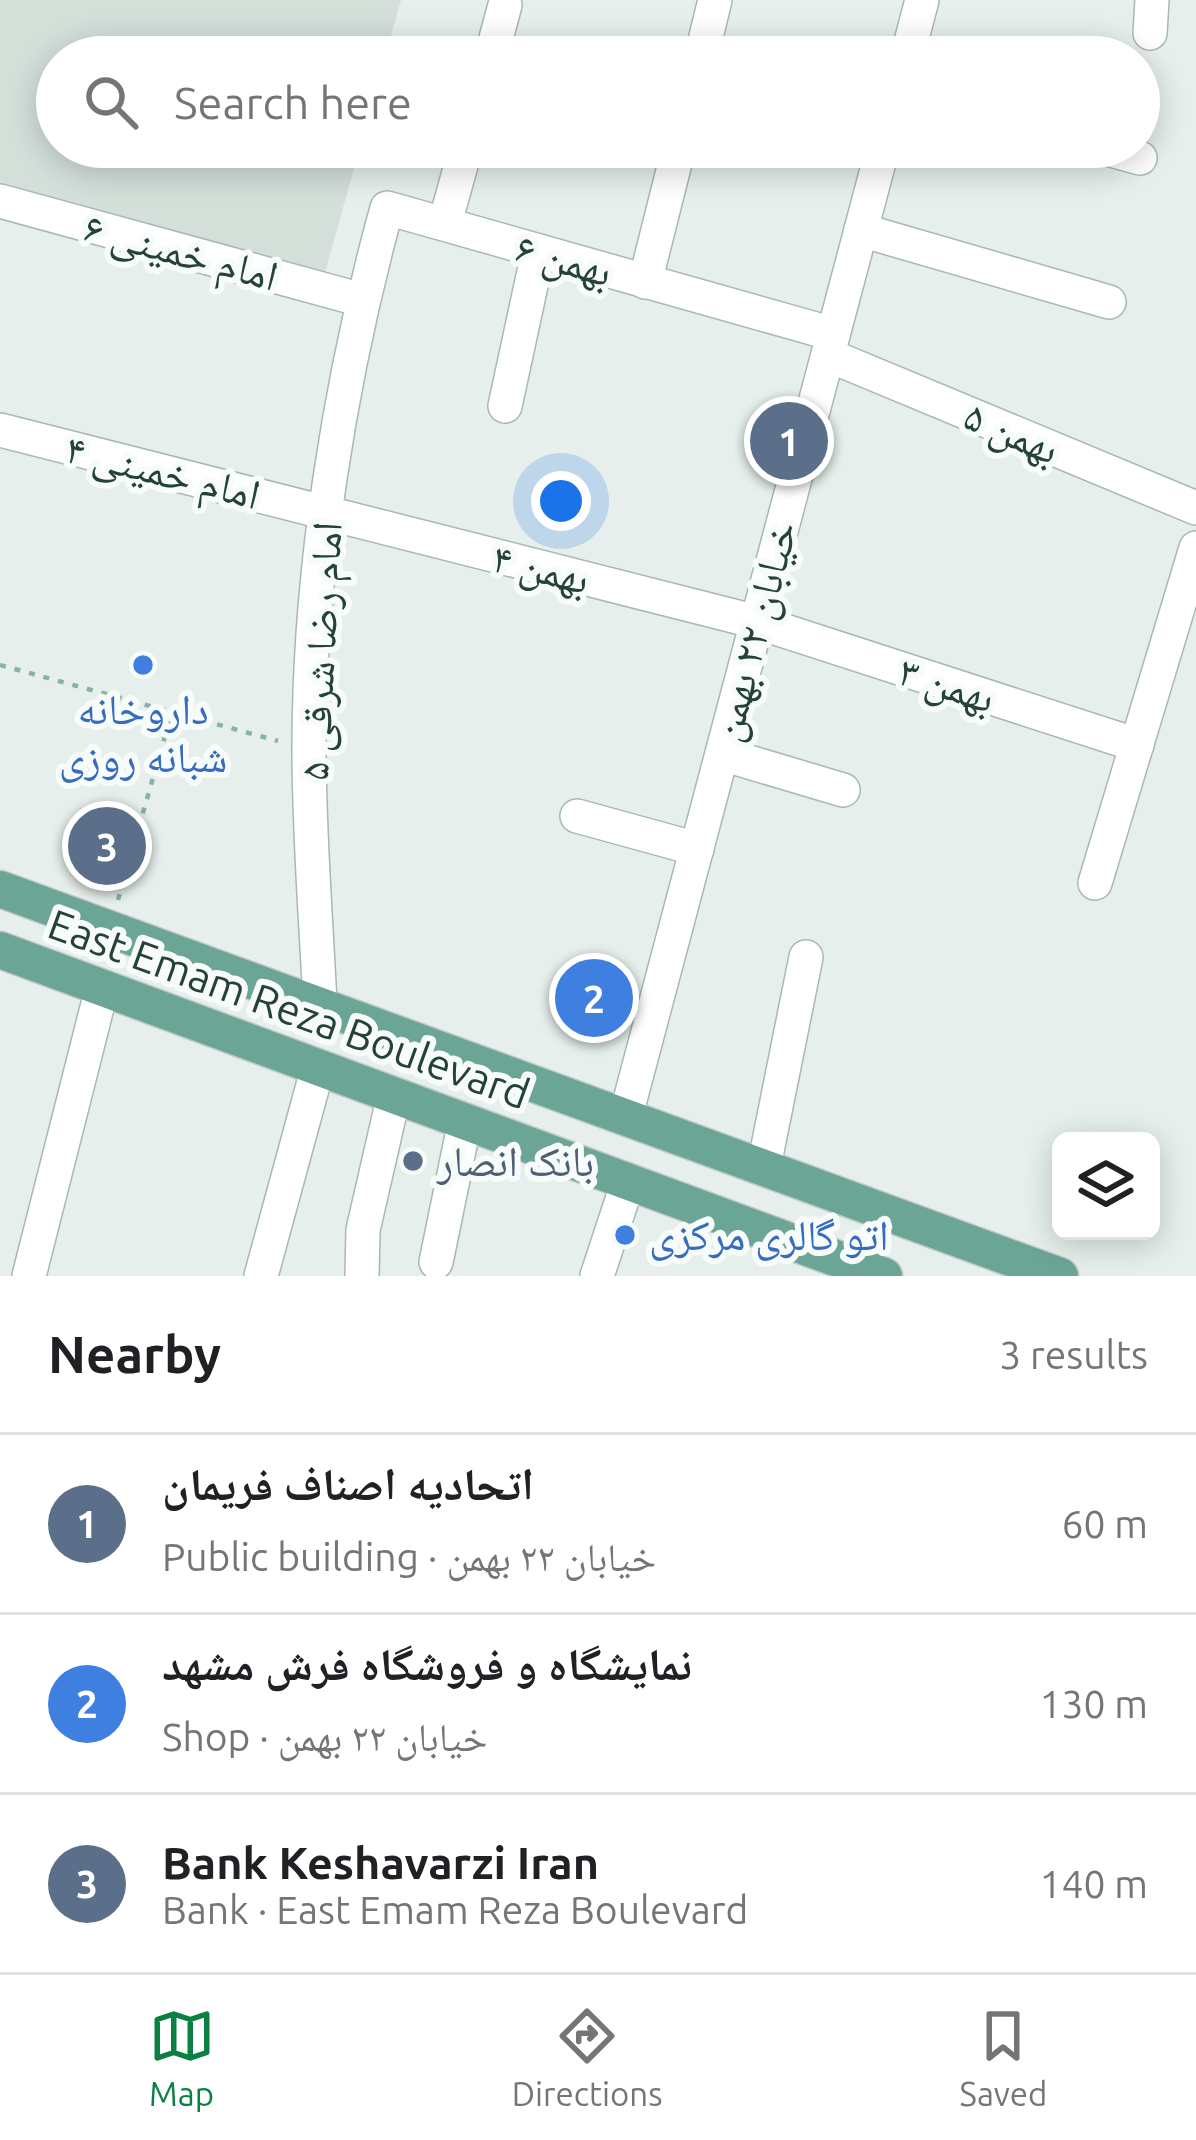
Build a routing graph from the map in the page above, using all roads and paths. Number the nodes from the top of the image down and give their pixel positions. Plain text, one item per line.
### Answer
1 (715, 0) edge
2 (922, 0) edge
3 (505, 5) dead end
4 (496, 36) edge
5 (706, 36) edge
6 (913, 36) edge
7 (460, 168) edge
8 (674, 168) edge
9 (877, 168) edge
10 (0, 201) edge
11 (445, 223) junction
12 (861, 230) junction
13 (538, 253) junction
14 (645, 282) junction
15 (362, 300) junction
16 (1109, 302) dead end
17 (830, 345) junction
18 (505, 406) dead end
19 (0, 430) edge
20 (1196, 508) edge
21 (326, 513) junction
22 (1196, 548) edge
23 (757, 622) junction
24 (0, 665) edge
25 (172, 712) junction
26 (1137, 745) junction
27 (309, 746) junction
28 (722, 754) junction
29 (843, 790) dead end
30 (577, 816) dead end
31 (697, 849) junction
32 (1095, 883) dead end
33 (0, 889) edge
34 (110, 928) junction
35 (0, 950) edge
36 (806, 957) dead end
37 (102, 988) junction
38 (320, 1004) junction
39 (318, 1067) junction
40 (394, 1095) junction
41 (626, 1115) junction
42 (465, 1121) junction
43 (764, 1166) junction
44 (628, 1182) junction
45 (436, 1262) dead end
46 (29, 1276) edge
47 (261, 1276) edge
48 (362, 1276) edge
49 (597, 1276) edge
50 (884, 1276) edge
51 (1060, 1276) edge

1 - 5 street
2 - 6 street
3 - 4 street
7 - 11 street
8 - 14 street
9 - 12 street, خیابان ۲۲ بهمن
10 - 15 street, امام خمینی ۶
11 - 13 street, بهمن ۶
11 - 15 street, بهمن ۶
12 - 16 street
12 - 17 street, خیابان ۲۲ بهمن
13 - 14 street, بهمن ۶
13 - 18 street
14 - 17 street, بهمن ۶
15 - 21 street, امام رضا شرقی ۵
17 - 20 street, بهمن ۵
17 - 23 street, خیابان ۲۲ بهمن
19 - 21 street, امام خمینی ۴
21 - 23 street, بهمن ۴
21 - 27 street, امام رضا شرقی ۵
22 - 26 street
23 - 26 street, بهمن ۳
23 - 28 street, خیابان ۲۲ بهمن
24 - 25 path
25 - 27 path
25 - 34 path
26 - 32 street
27 - 38 street, امام رضا شرقی ۵
28 - 29 street
28 - 31 street, خیابان ۲۲ بهمن
30 - 31 street
31 - 41 street, خیابان ۲۲ بهمن
33 - 34 main road, East Emam Reza Boulevard
34 - 38 main road, East Emam Reza Boulevard
35 - 37 main road, East Emam Reza Boulevard
36 - 43 street
37 - 39 main road, East Emam Reza Boulevard
37 - 46 street
38 - 41 main road, East Emam Reza Boulevard
39 - 40 main road, East Emam Reza Boulevard
39 - 47 street
40 - 42 main road, East Emam Reza Boulevard
40 - 48 street
41 - 43 main road, East Emam Reza Boulevard
42 - 44 main road, East Emam Reza Boulevard
42 - 45 street
43 - 51 main road, East Emam Reza Boulevard
44 - 49 street
44 - 50 main road, East Emam Reza Boulevard

